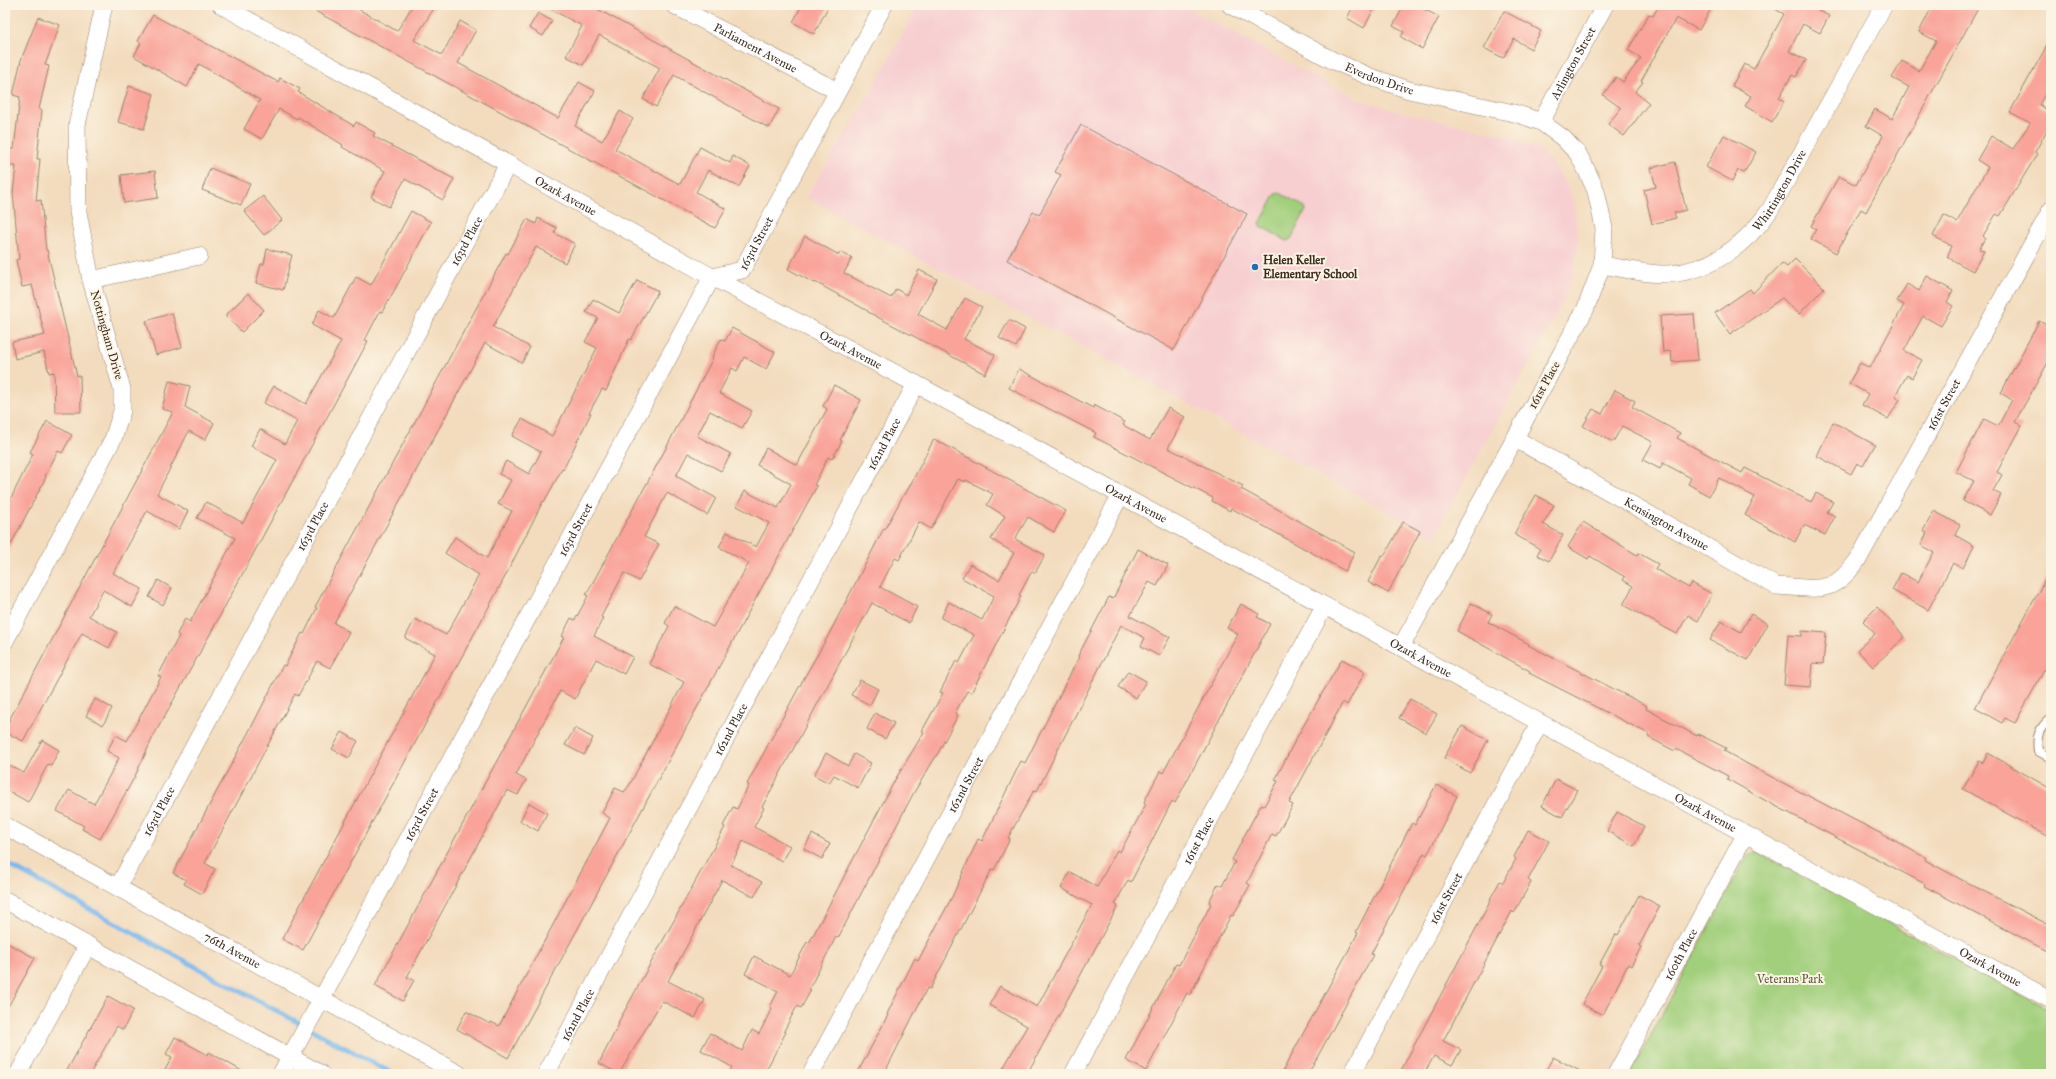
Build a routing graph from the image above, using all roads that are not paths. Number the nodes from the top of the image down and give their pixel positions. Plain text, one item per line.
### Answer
1 (104, 5) edge
2 (221, 5) edge
3 (884, 5) edge
4 (1230, 5) edge
5 (1605, 5) edge
6 (1884, 5) edge
7 (685, 7) edge
8 (837, 91) junction
9 (1541, 122) junction
10 (508, 164) junction
11 (2051, 210) edge
12 (199, 256) dead end
13 (1602, 265) junction
14 (712, 277) junction
15 (92, 280) junction
16 (916, 384) junction
17 (1514, 438) junction
18 (1120, 496) junction
19 (1825, 588) joint
20 (1324, 607) junction
21 (5, 641) edge
22 (1401, 647) junction
23 (2051, 718) edge
24 (1539, 724) junction
25 (2051, 756) edge
26 (5, 826) edge
27 (1745, 835) junction
28 (118, 887) junction
29 (5, 900) edge
30 (88, 945) junction
31 (2051, 1000) edge
32 (318, 1006) junction
33 (290, 1057) junction
34 (18, 1074) edge
35 (282, 1074) edge
36 (321, 1074) edge
37 (459, 1074) edge
38 (546, 1074) edge
39 (811, 1074) edge
40 (1073, 1074) edge
41 (1352, 1074) edge
42 (1616, 1074) edge

1 - 15 street, Nottingham Drive
2 - 10 street, Ozark Avenue
3 - 8 street, 163rd Street
4 - 9 street, Everdon Drive
5 - 9 street, Arlington Street
6 - 13 street, Whittington Drive
7 - 8 street, Parliament Avenue
8 - 14 street, 163rd Street
9 - 13 street, 161st Place
10 - 14 street, Ozark Avenue
10 - 28 street, 163rd Place
11 - 19 street, 161st Street
12 - 15 street
13 - 17 street, 161st Place
14 - 16 street, Ozark Avenue
14 - 32 street, 163rd Street
15 - 21 street, Nottingham Drive
16 - 18 street, Ozark Avenue
16 - 38 street, 162nd Place
17 - 19 street, Kensington Avenue
17 - 22 street, 161st Place
18 - 20 street, Ozark Avenue
18 - 39 street, 162nd Street
20 - 22 street, Ozark Avenue
20 - 40 street, 161st Place
22 - 24 street, Ozark Avenue
23 - 25 lane
24 - 27 street, Ozark Avenue
24 - 41 street, 161st Street
26 - 28 street, 76th Avenue
27 - 31 street, Ozark Avenue
27 - 42 street, 160th Place
28 - 32 street, 76th Avenue
29 - 30 street
30 - 33 street
30 - 34 street
32 - 33 street, 163rd Street
32 - 37 street, 76th Avenue
33 - 35 street, 163rd Street
33 - 36 street

